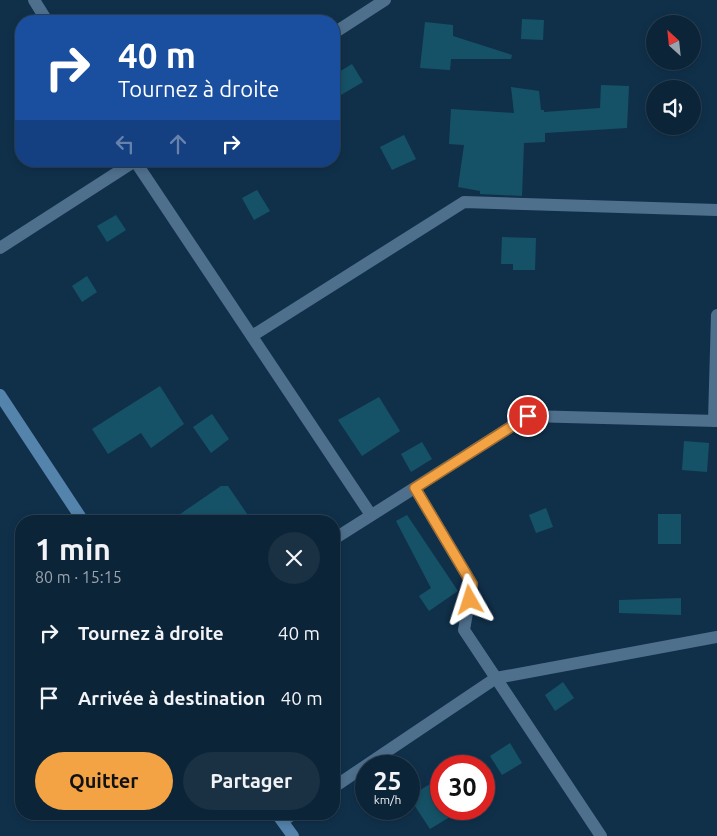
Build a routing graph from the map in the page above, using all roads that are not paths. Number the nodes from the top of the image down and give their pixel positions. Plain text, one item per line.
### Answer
1 (34, 0) edge
2 (385, 0) edge
3 (43, 15) edge
4 (340, 29) edge
5 (126, 167) edge
6 (139, 167) edge
7 (717, 210) edge
8 (0, 248) edge
9 (717, 315) edge
10 (252, 336) junction
11 (0, 395) edge
12 (716, 421) edge
13 (415, 488) junction
14 (79, 515) edge
15 (371, 515) junction
16 (340, 535) edge
17 (717, 637) edge
18 (496, 678) junction
19 (340, 783) edge
20 (286, 820) edge
21 (293, 836) edge
22 (601, 836) edge

1 - 3 street
2 - 4 street
5 - 8 street
6 - 10 street
7 - 10 street
9 - 12 street
10 - 15 street
11 - 14 main road
12 - 13 street
13 - 15 street
13 - 18 street
15 - 16 street
17 - 18 street
18 - 19 street
18 - 22 street
20 - 21 main road

